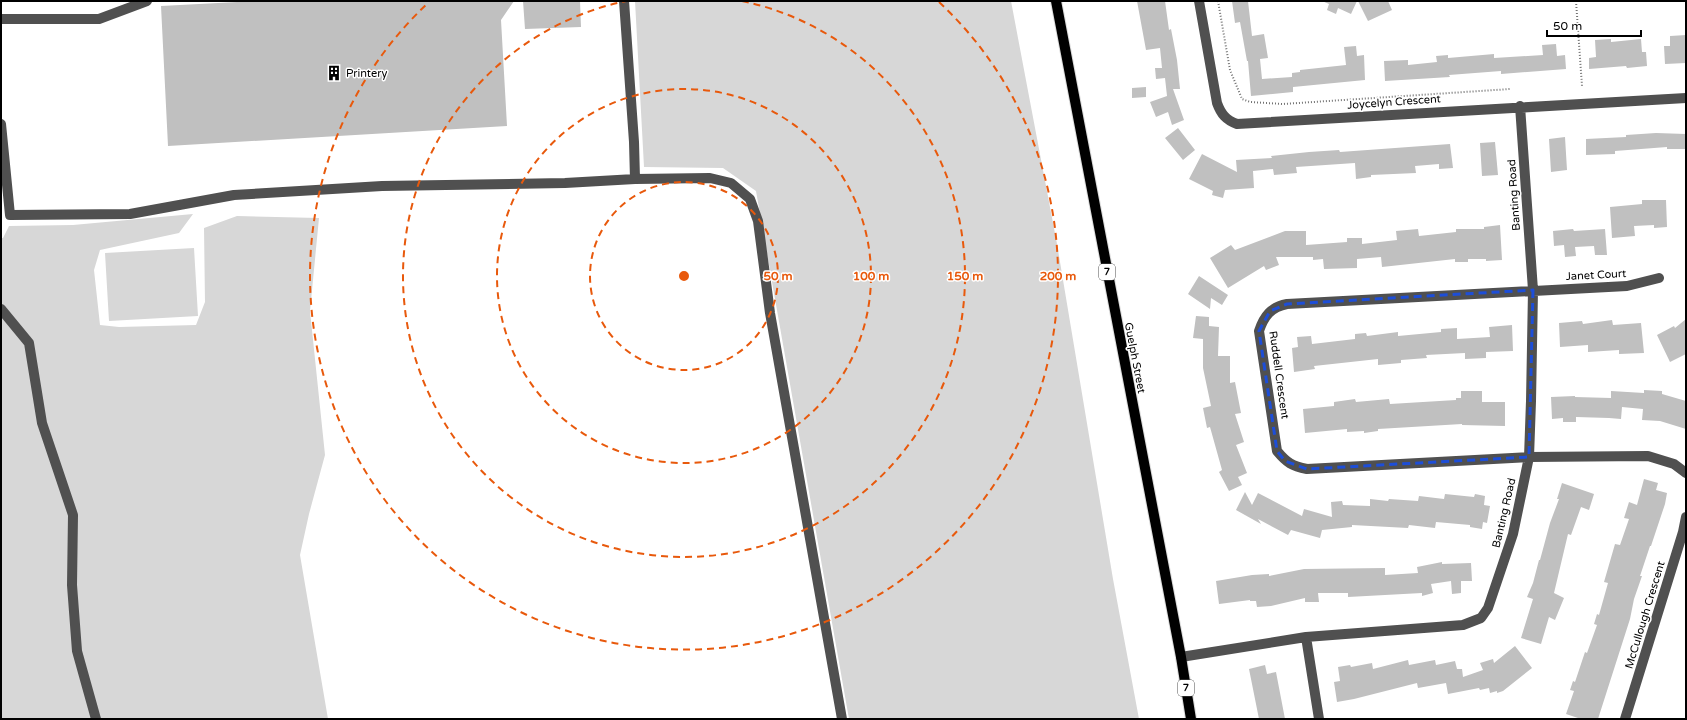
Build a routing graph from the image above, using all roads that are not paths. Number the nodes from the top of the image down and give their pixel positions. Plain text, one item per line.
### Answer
1 (147, 1) edge
2 (624, 1) edge
3 (1056, 1) edge
4 (1199, 1) edge
5 (1, 19) edge
6 (1686, 98) edge
7 (1520, 106) junction
8 (1, 124) edge
9 (635, 179) junction
10 (6, 215) edge
11 (1659, 278) dead end
12 (1533, 290) junction
13 (1, 309) edge
14 (1529, 457) junction
15 (1686, 472) edge
16 (1686, 517) edge
17 (1306, 637) junction
18 (1181, 657) junction
19 (96, 719) edge
20 (842, 719) edge
21 (1191, 719) edge
22 (1319, 719) edge
23 (1625, 719) edge

1 - 5 street
2 - 9 street
3 - 18 main road, Guelph Street / 7
4 - 7 street, Joycelyn Crescent
6 - 7 street, Joycelyn Crescent
7 - 12 street, Banting Road
8 - 10 street
9 - 10 street
9 - 20 street
11 - 12 street, Janet Court
12 - 14 street, Banting Road
12 - 14 street, Ruddell Crescent
13 - 19 street
14 - 15 street
14 - 17 street, Banting Road
16 - 23 street, McCullough Crescent
17 - 18 street, Banting Road
17 - 22 street
18 - 21 main road, Guelph Street / 7

